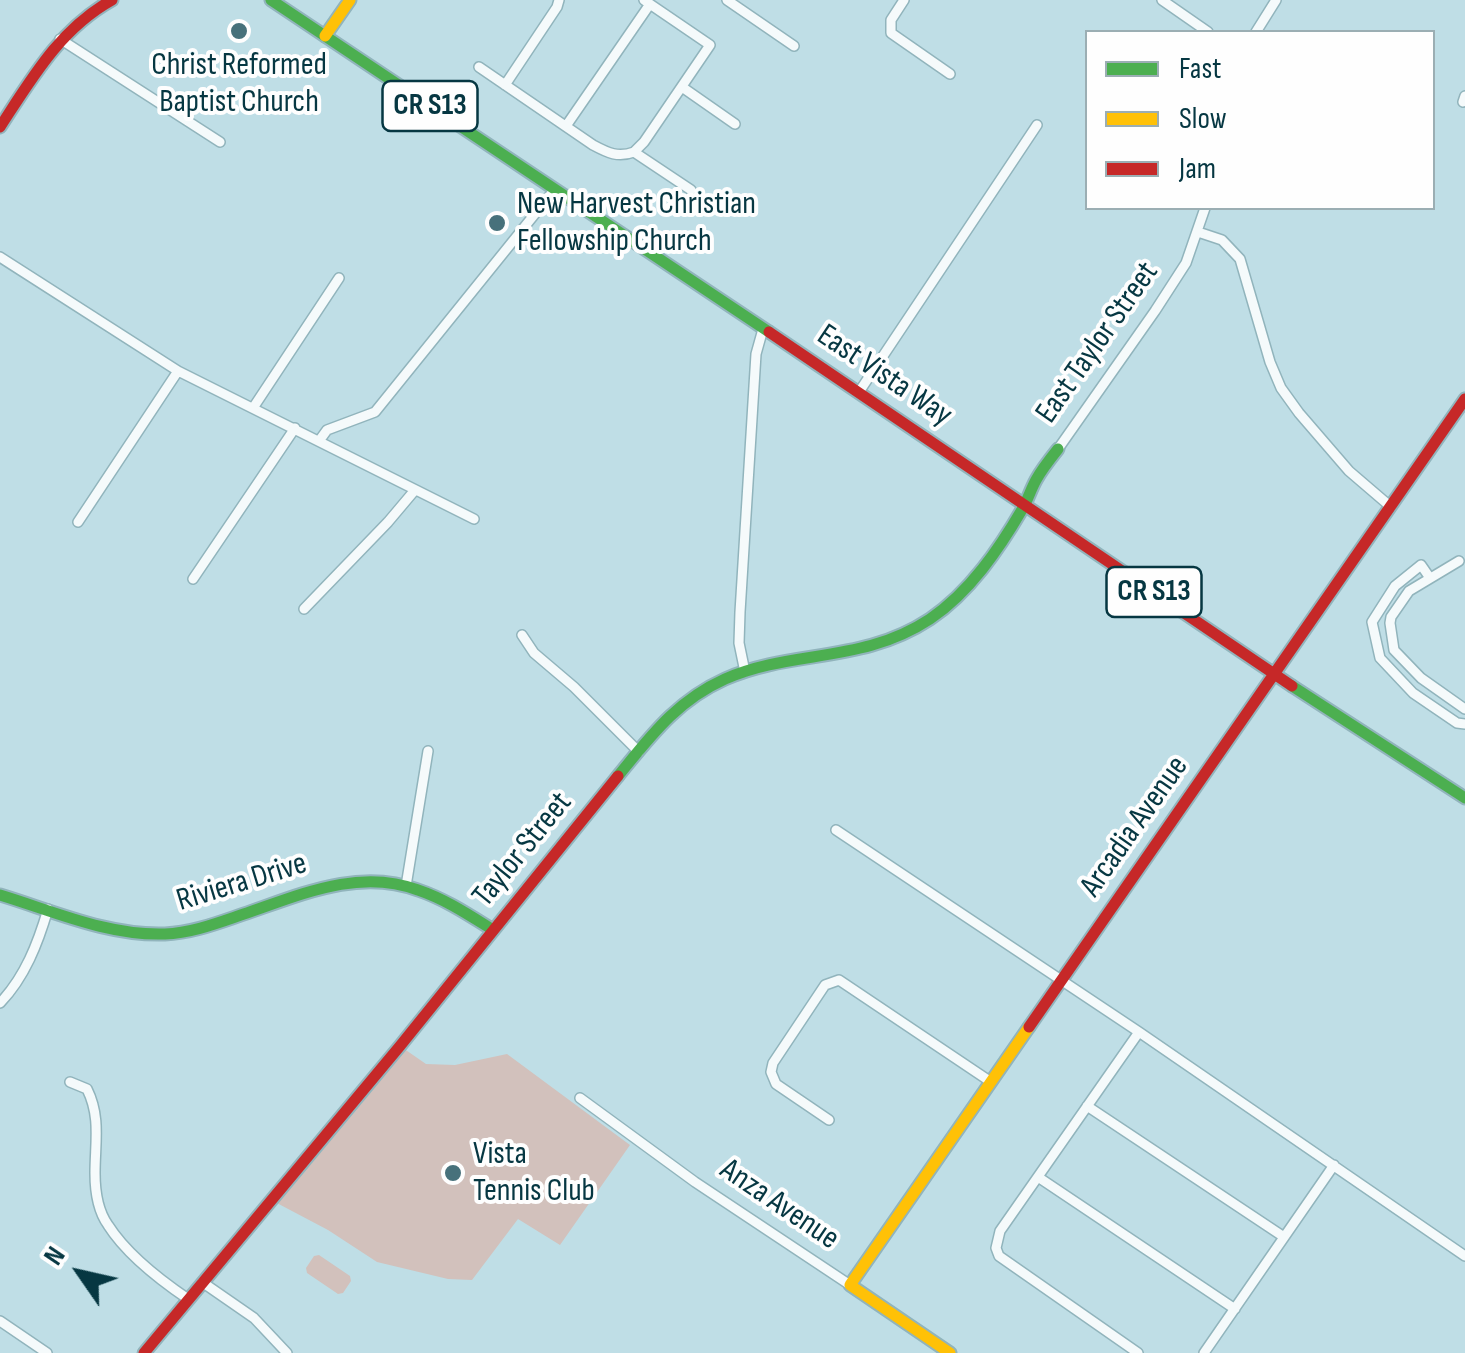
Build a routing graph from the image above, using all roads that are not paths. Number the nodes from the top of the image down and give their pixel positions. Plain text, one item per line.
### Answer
1 (112, 0) edge
2 (271, 0) edge
3 (350, 0) edge
4 (559, 0) edge
5 (727, 0) edge
6 (904, 0) edge
7 (1162, 0) edge
8 (1276, 0) edge
9 (647, 2) edge
10 (740, 4) edge
11 (1205, 30) edge
12 (1257, 30) edge
13 (326, 36) junction
14 (60, 39) junction
15 (794, 46) dead end
16 (479, 67) dead end
17 (950, 74) dead end
18 (504, 85) junction
19 (682, 87) junction
20 (735, 124) dead end
21 (1036, 125) dead end
22 (566, 126) junction
23 (0, 127) edge
24 (220, 142) dead end
25 (634, 152) junction
26 (555, 189) junction
27 (691, 190) dead end
28 (1204, 210) edge
29 (1198, 232) junction
30 (0, 258) edge
31 (339, 278) dead end
32 (762, 329) junction
33 (178, 371) junction
34 (859, 392) junction
35 (1465, 399) edge
36 (253, 408) junction
37 (295, 428) junction
38 (319, 441) junction
39 (1058, 449) joint
40 (414, 490) junction
41 (1026, 504) junction
42 (1391, 507) junction
43 (474, 519) dead end
44 (78, 522) dead end
45 (1459, 561) dead end
46 (1430, 578) junction
47 (194, 579) dead end
48 (304, 609) dead end
49 (522, 635) dead end
50 (745, 672) junction
51 (1274, 675) junction
52 (1465, 709) edge
53 (1465, 724) edge
54 (428, 751) dead end
55 (639, 752) junction
56 (1465, 798) edge
57 (836, 830) dead end
58 (406, 886) junction
59 (0, 895) edge
60 (48, 909) junction
61 (493, 930) junction
62 (1062, 980) junction
63 (0, 1003) edge
64 (1139, 1032) junction
65 (70, 1082) dead end
66 (991, 1082) junction
67 (580, 1098) dead end
68 (1087, 1106) junction
69 (830, 1120) dead end
70 (1334, 1165) junction
71 (1038, 1176) junction
72 (1284, 1237) junction
73 (1465, 1256) edge
74 (202, 1282) junction
75 (850, 1285) junction
76 (188, 1299) junction
77 (1234, 1309) junction
78 (0, 1321) edge
79 (47, 1353) edge
80 (144, 1353) edge
81 (286, 1353) edge
82 (950, 1353) edge
83 (1138, 1353) edge
84 (1204, 1353) edge

1 - 14 main road
2 - 13 main road, East Vista Way / CR S13
3 - 13 main road
4 - 18 street
5 - 10 street
6 - 17 street
7 - 11 street
8 - 12 street
9 - 19 street
9 - 22 street
10 - 15 street
13 - 26 main road, East Vista Way / CR S13
14 - 23 main road
14 - 24 street
16 - 18 street
18 - 22 street
19 - 20 street
19 - 25 street
21 - 34 street
22 - 25 street
25 - 27 street
26 - 32 main road, East Vista Way / CR S13
26 - 38 street
28 - 29 street, East Taylor Street
29 - 39 street, East Taylor Street
29 - 42 street
30 - 33 street
31 - 36 street
32 - 34 main road, East Vista Way / CR S13
32 - 50 street
33 - 36 street
33 - 44 street
34 - 41 main road, East Vista Way / CR S13
35 - 42 main road, Arcadia Avenue
36 - 37 street
37 - 38 street
37 - 47 street
38 - 40 street
39 - 41 main road, East Taylor Street
40 - 43 street
40 - 48 street
41 - 50 main road, Taylor Street
41 - 51 main road, East Vista Way / CR S13
42 - 51 main road, Arcadia Avenue
45 - 46 street
46 - 52 street
46 - 53 street
49 - 55 street
50 - 55 main road, Taylor Street
51 - 56 main road, East Vista Way / CR S13
51 - 62 main road, Arcadia Avenue
54 - 58 street
55 - 61 main road, Taylor Street
57 - 62 street
58 - 60 main road, Riviera Drive
58 - 61 main road, Riviera Drive
59 - 60 main road, Riviera Drive
60 - 63 street
61 - 74 main road, Taylor Street
62 - 64 street
62 - 66 main road, Arcadia Avenue
64 - 68 street
64 - 70 street
65 - 76 street
66 - 69 street
66 - 75 main road, Arcadia Avenue
67 - 75 street, Anza Avenue
68 - 71 street
68 - 72 street
70 - 72 street
70 - 73 street
71 - 77 street
71 - 83 street
72 - 77 street
74 - 76 main road, Taylor Street
74 - 81 street
75 - 82 main road, Anza Avenue
76 - 80 main road, Taylor Street
77 - 84 street
78 - 79 street

